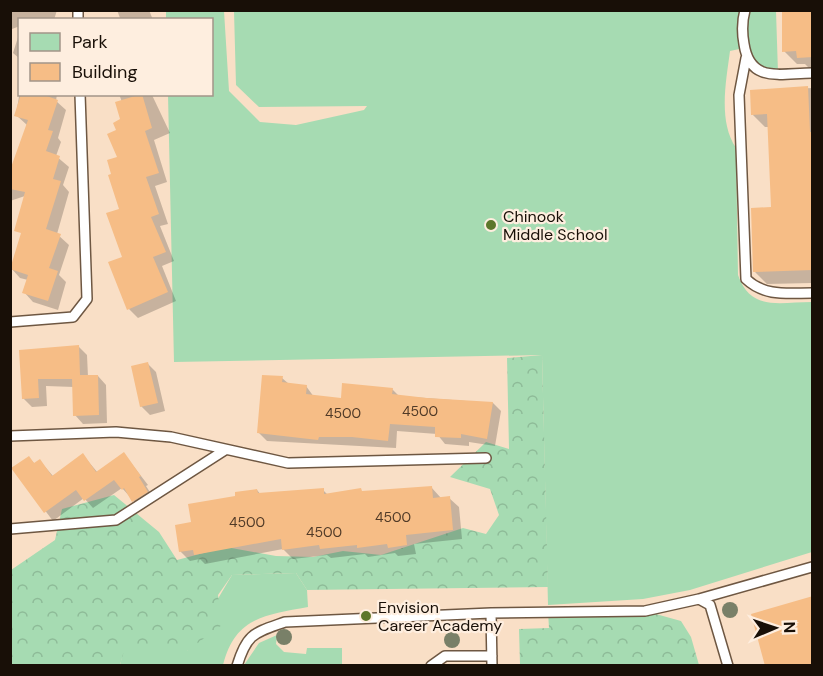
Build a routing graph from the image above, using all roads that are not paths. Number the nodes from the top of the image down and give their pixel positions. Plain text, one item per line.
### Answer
1 (745, 10) edge
2 (746, 58) junction
3 (813, 73) edge
4 (80, 96) edge
5 (813, 293) edge
6 (10, 322) edge
7 (10, 436) edge
8 (225, 450) junction
9 (486, 458) dead end
10 (10, 529) edge
11 (813, 567) edge
12 (699, 598) junction
13 (491, 613) junction
14 (492, 661) edge
15 (237, 666) edge
16 (431, 666) edge
17 (728, 666) edge

1 - 2 lane
2 - 3 lane
2 - 5 lane
4 - 6 lane
7 - 8 lane
8 - 9 lane
8 - 10 lane
11 - 12 lane
12 - 13 lane
12 - 17 lane
13 - 14 lane
13 - 15 lane
14 - 16 lane

